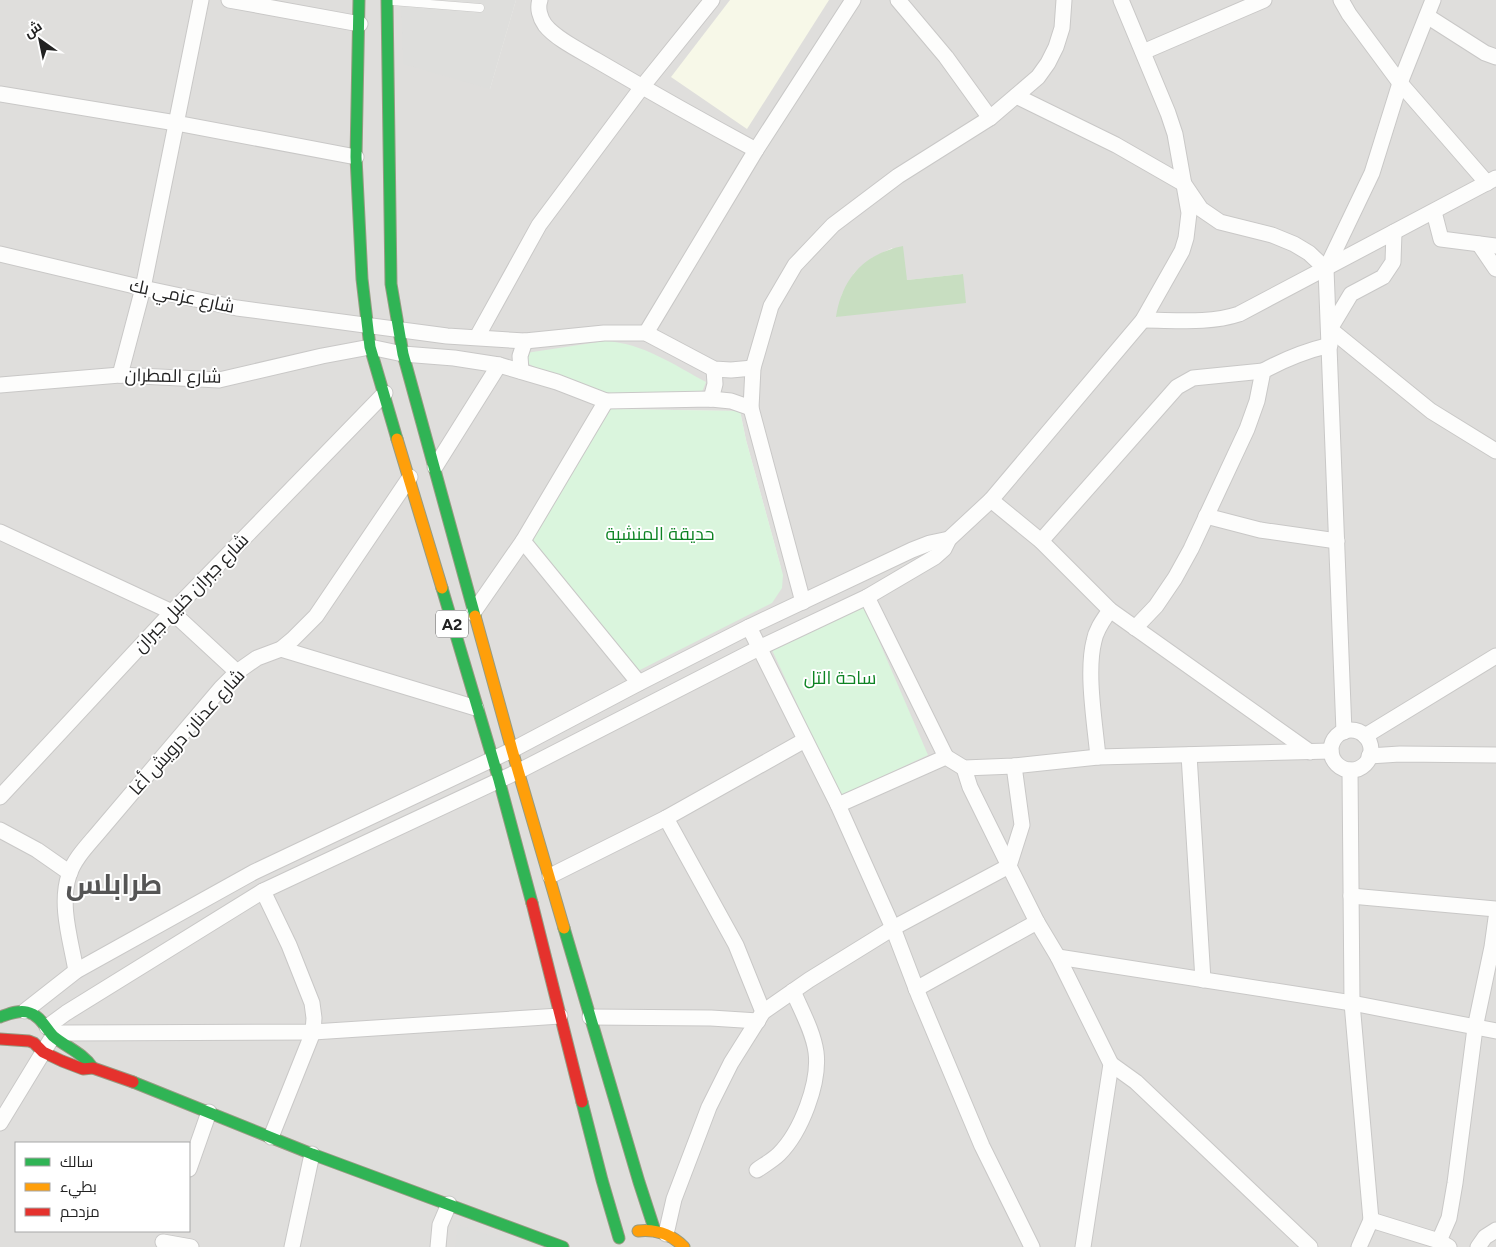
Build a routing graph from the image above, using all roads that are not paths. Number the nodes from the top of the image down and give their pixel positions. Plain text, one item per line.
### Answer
1 (201, 0) edge
2 (229, 0) edge
3 (359, 0) edge
4 (387, 0) edge
5 (540, 0) edge
6 (712, 0) edge
7 (854, 0) edge
8 (898, 0) edge
9 (1064, 0) edge
10 (1121, 0) edge
11 (1264, 0) edge
12 (1341, 0) edge
13 (1433, 0) edge
14 (270, 3) edge
15 (480, 8) dead end
16 (1427, 16) junction
17 (360, 24) junction
18 (1142, 52) junction
19 (1496, 57) edge
20 (1400, 83) junction
21 (642, 87) junction
22 (0, 94) edge
23 (1016, 96) junction
24 (990, 118) junction
25 (176, 123) junction
26 (756, 150) junction
27 (356, 157) junction
28 (1491, 180) edge
29 (1184, 184) junction
30 (1434, 212) junction
31 (1394, 232) junction
32 (1479, 244) junction
33 (1496, 246) edge
34 (0, 254) edge
35 (1326, 269) junction
36 (1496, 269) edge
37 (143, 288) junction
38 (1144, 320) junction
39 (366, 325) junction
40 (398, 328) junction
41 (646, 333) junction
42 (478, 337) junction
43 (1330, 337) junction
44 (525, 341) junction
45 (370, 347) junction
46 (403, 354) junction
47 (499, 365) junction
48 (753, 368) junction
49 (714, 369) junction
50 (521, 371) junction
51 (1263, 371) junction
52 (120, 375) junction
53 (0, 385) edge
54 (385, 393) junction
55 (711, 399) junction
56 (606, 401) junction
57 (751, 408) junction
58 (1496, 451) edge
59 (435, 467) junction
60 (410, 477) junction
61 (991, 500) junction
62 (1206, 516) junction
63 (0, 532) edge
64 (949, 538) junction
65 (523, 540) junction
66 (1041, 541) junction
67 (1337, 541) junction
68 (867, 597) junction
69 (803, 602) junction
70 (1110, 610) junction
71 (172, 612) junction
72 (473, 612) junction
73 (749, 627) junction
74 (1135, 628) junction
75 (759, 648) junction
76 (281, 649) junction
77 (1496, 656) edge
78 (238, 672) junction
79 (638, 682) junction
80 (476, 708) junction
81 (1344, 732) junction
82 (1364, 736) junction
83 (805, 740) junction
84 (512, 750) junction
85 (1331, 751) junction
86 (1310, 752) junction
87 (1189, 755) junction
88 (1496, 755) edge
89 (1369, 756) junction
90 (946, 757) junction
91 (1098, 757) junction
92 (492, 759) junction
93 (1014, 766) junction
94 (964, 768) junction
95 (1350, 770) junction
96 (519, 771) junction
97 (499, 780) junction
98 (0, 797) edge
99 (838, 805) junction
100 (666, 818) junction
101 (0, 830) edge
102 (1009, 866) junction
103 (70, 873) junction
104 (550, 876) junction
105 (263, 891) junction
106 (1351, 896) junction
107 (1496, 909) edge
108 (1496, 918) edge
109 (1037, 922) junction
110 (892, 928) junction
111 (1058, 957) junction
112 (76, 971) junction
113 (1203, 980) junction
114 (916, 989) junction
115 (792, 992) junction
116 (1352, 1003) junction
117 (25, 1011) junction
118 (560, 1016) junction
119 (760, 1016) junction
120 (0, 1017) edge
121 (590, 1017) junction
122 (1475, 1028) junction
123 (1496, 1031) edge
124 (50, 1032) junction
125 (313, 1032) junction
126 (0, 1039) edge
127 (43, 1052) junction
128 (1111, 1064) junction
129 (93, 1068) junction
130 (209, 1112) junction
131 (0, 1123) edge
132 (271, 1137) junction
133 (312, 1154) junction
134 (190, 1166) edge
135 (757, 1170) dead end
136 (449, 1204) junction
137 (1371, 1220) junction
138 (1496, 1230) edge
139 (660, 1232) junction
140 (619, 1238) junction
141 (164, 1240) edge
142 (1444, 1244) edge
143 (191, 1247) edge
144 (292, 1247) edge
145 (438, 1247) edge
146 (564, 1247) edge
147 (609, 1247) edge
148 (684, 1247) edge
149 (1032, 1247) edge
150 (1083, 1247) edge
151 (1310, 1247) edge
152 (1359, 1247) edge
153 (1478, 1247) edge

1 - 25 street
2 - 14 street
3 - 17 main road, A2
4 - 15 lane
4 - 40 main road, A2
5 - 21 street
6 - 21 street
7 - 26 street
8 - 24 street
9 - 23 street
10 - 18 street
11 - 18 street
12 - 20 street
13 - 16 street
14 - 17 street
16 - 19 street
16 - 20 street
17 - 27 main road, A2
18 - 29 street
20 - 28 street
20 - 35 street
21 - 26 street
21 - 42 street
22 - 25 street
23 - 24 street
23 - 29 street
24 - 48 street
25 - 27 street
25 - 37 street
26 - 41 street
27 - 39 main road, A2
28 - 30 street
29 - 35 street
29 - 38 street
30 - 31 street
30 - 32 street
31 - 35 street
31 - 43 street
32 - 33 street
32 - 36 street
34 - 37 street, شارع عزمي بك
35 - 38 street
35 - 43 street
37 - 39 street, شارع عزمي بك
37 - 52 street
38 - 61 street
39 - 40 street, شارع عزمي بك
39 - 45 main road, A2
40 - 42 street, شارع عزمي بك
40 - 46 main road, A2
41 - 44 street, شارع عزمي بك
41 - 49 street
42 - 44 street, شارع عزمي بك
43 - 51 street
43 - 58 street
43 - 67 street
44 - 50 street
45 - 46 street, شارع المطران
45 - 52 street, شارع المطران
45 - 54 main road, A2
46 - 47 street, شارع المطران
46 - 59 main road, A2
47 - 50 street, شارع المطران
47 - 59 street
48 - 49 street
48 - 57 street
49 - 55 street
50 - 56 street, شارع المطران
51 - 62 street
51 - 66 street
52 - 53 street, شارع المطران
54 - 60 main road, A2
54 - 71 street, شارع جبران خليل جبران
55 - 56 street
55 - 57 street
56 - 65 street
57 - 69 street
59 - 72 main road, A2
60 - 76 street, شارع عدنان درويش أغا
60 - 80 main road, A2
61 - 64 street
61 - 66 street
62 - 67 street
62 - 74 street
63 - 71 street
64 - 68 street
64 - 69 street
65 - 72 street
65 - 79 street
66 - 70 street
67 - 81 street
68 - 75 street
68 - 90 street
69 - 73 street
70 - 74 street
70 - 91 street
71 - 78 street
71 - 98 street, شارع جبران خليل جبران
72 - 84 main road, A2
73 - 75 street
73 - 79 street
74 - 86 street
75 - 83 street
75 - 96 street
76 - 78 street, شارع عدنان درويش أغا
76 - 80 street
77 - 82 street
78 - 103 street, شارع عدنان درويش أغا
79 - 84 street
80 - 92 main road, A2
81 - 82 street
81 - 85 street
82 - 89 street
83 - 99 street
83 - 100 street
84 - 92 street
84 - 96 main road, A2
85 - 86 street
85 - 95 street
86 - 87 street
87 - 91 street
87 - 113 street
88 - 89 street
89 - 95 street
90 - 94 street
90 - 99 street
91 - 93 street
92 - 97 main road, A2
92 - 112 street
93 - 94 street
93 - 102 street
94 - 102 street
95 - 106 street
96 - 97 street
96 - 104 main road, A2
97 - 105 street
97 - 118 main road, A2
99 - 110 street
100 - 104 street
100 - 119 street
101 - 103 street
102 - 109 street
102 - 110 street
103 - 112 street, شارع عدنان درويش أغا
104 - 121 main road, A2
105 - 124 street
105 - 125 street
106 - 107 street
106 - 116 street
108 - 122 street
109 - 111 street
109 - 114 street
110 - 114 street
110 - 115 street
111 - 113 street
111 - 128 street
112 - 117 street
113 - 116 street
114 - 149 street
115 - 119 street
115 - 135 street
116 - 122 street
116 - 137 street
117 - 120 main road
117 - 124 main road
118 - 125 street
118 - 140 main road, A2
119 - 121 street
119 - 139 street
121 - 139 main road, A2
122 - 123 street
122 - 142 street
124 - 125 street
124 - 127 street
124 - 129 main road
125 - 132 street
126 - 127 main road
127 - 129 main road
127 - 131 street
128 - 150 street
128 - 151 street
129 - 130 main road
130 - 132 main road
130 - 134 street
132 - 133 main road
133 - 136 main road
133 - 144 street
136 - 145 street
136 - 146 main road
137 - 142 street
137 - 152 street
138 - 153 street
139 - 140 main road
139 - 148 main road
140 - 147 main road
141 - 143 street

